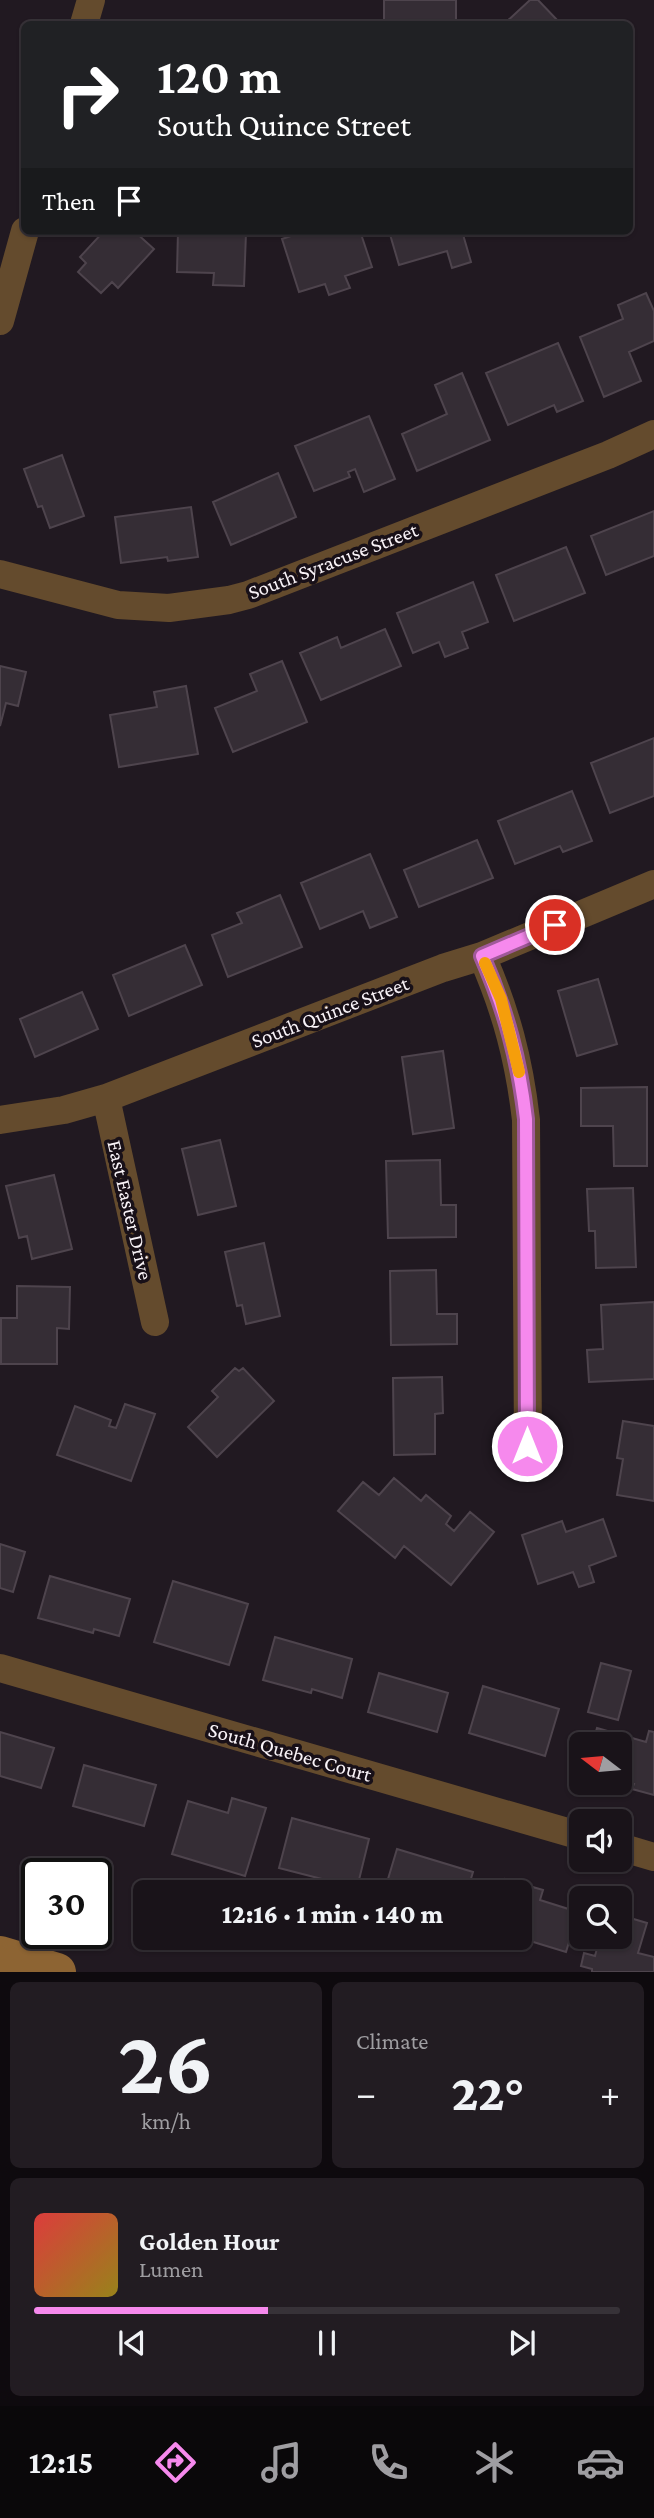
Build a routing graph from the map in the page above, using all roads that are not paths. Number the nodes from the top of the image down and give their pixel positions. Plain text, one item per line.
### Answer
1 (91, 0) edge
2 (85, 21) edge
3 (24, 235) edge
4 (0, 321) edge
5 (654, 434) edge
6 (0, 574) edge
7 (654, 884) edge
8 (482, 956) junction
9 (106, 1098) junction
10 (0, 1120) edge
11 (155, 1322) dead end
12 (527, 1446) dead end
13 (0, 1668) edge
14 (569, 1833) edge
15 (632, 1851) edge
16 (654, 1857) edge
17 (0, 1955) edge
18 (57, 1972) edge

1 - 2 street
3 - 4 street
5 - 6 street, South Syracuse Street
7 - 8 street, South Quince Street
8 - 9 street, South Quince Street
8 - 12 street
9 - 10 street, South Quince Street
9 - 11 street, East Easter Drive
13 - 14 street, South Quebec Court
15 - 16 street
17 - 18 main road

